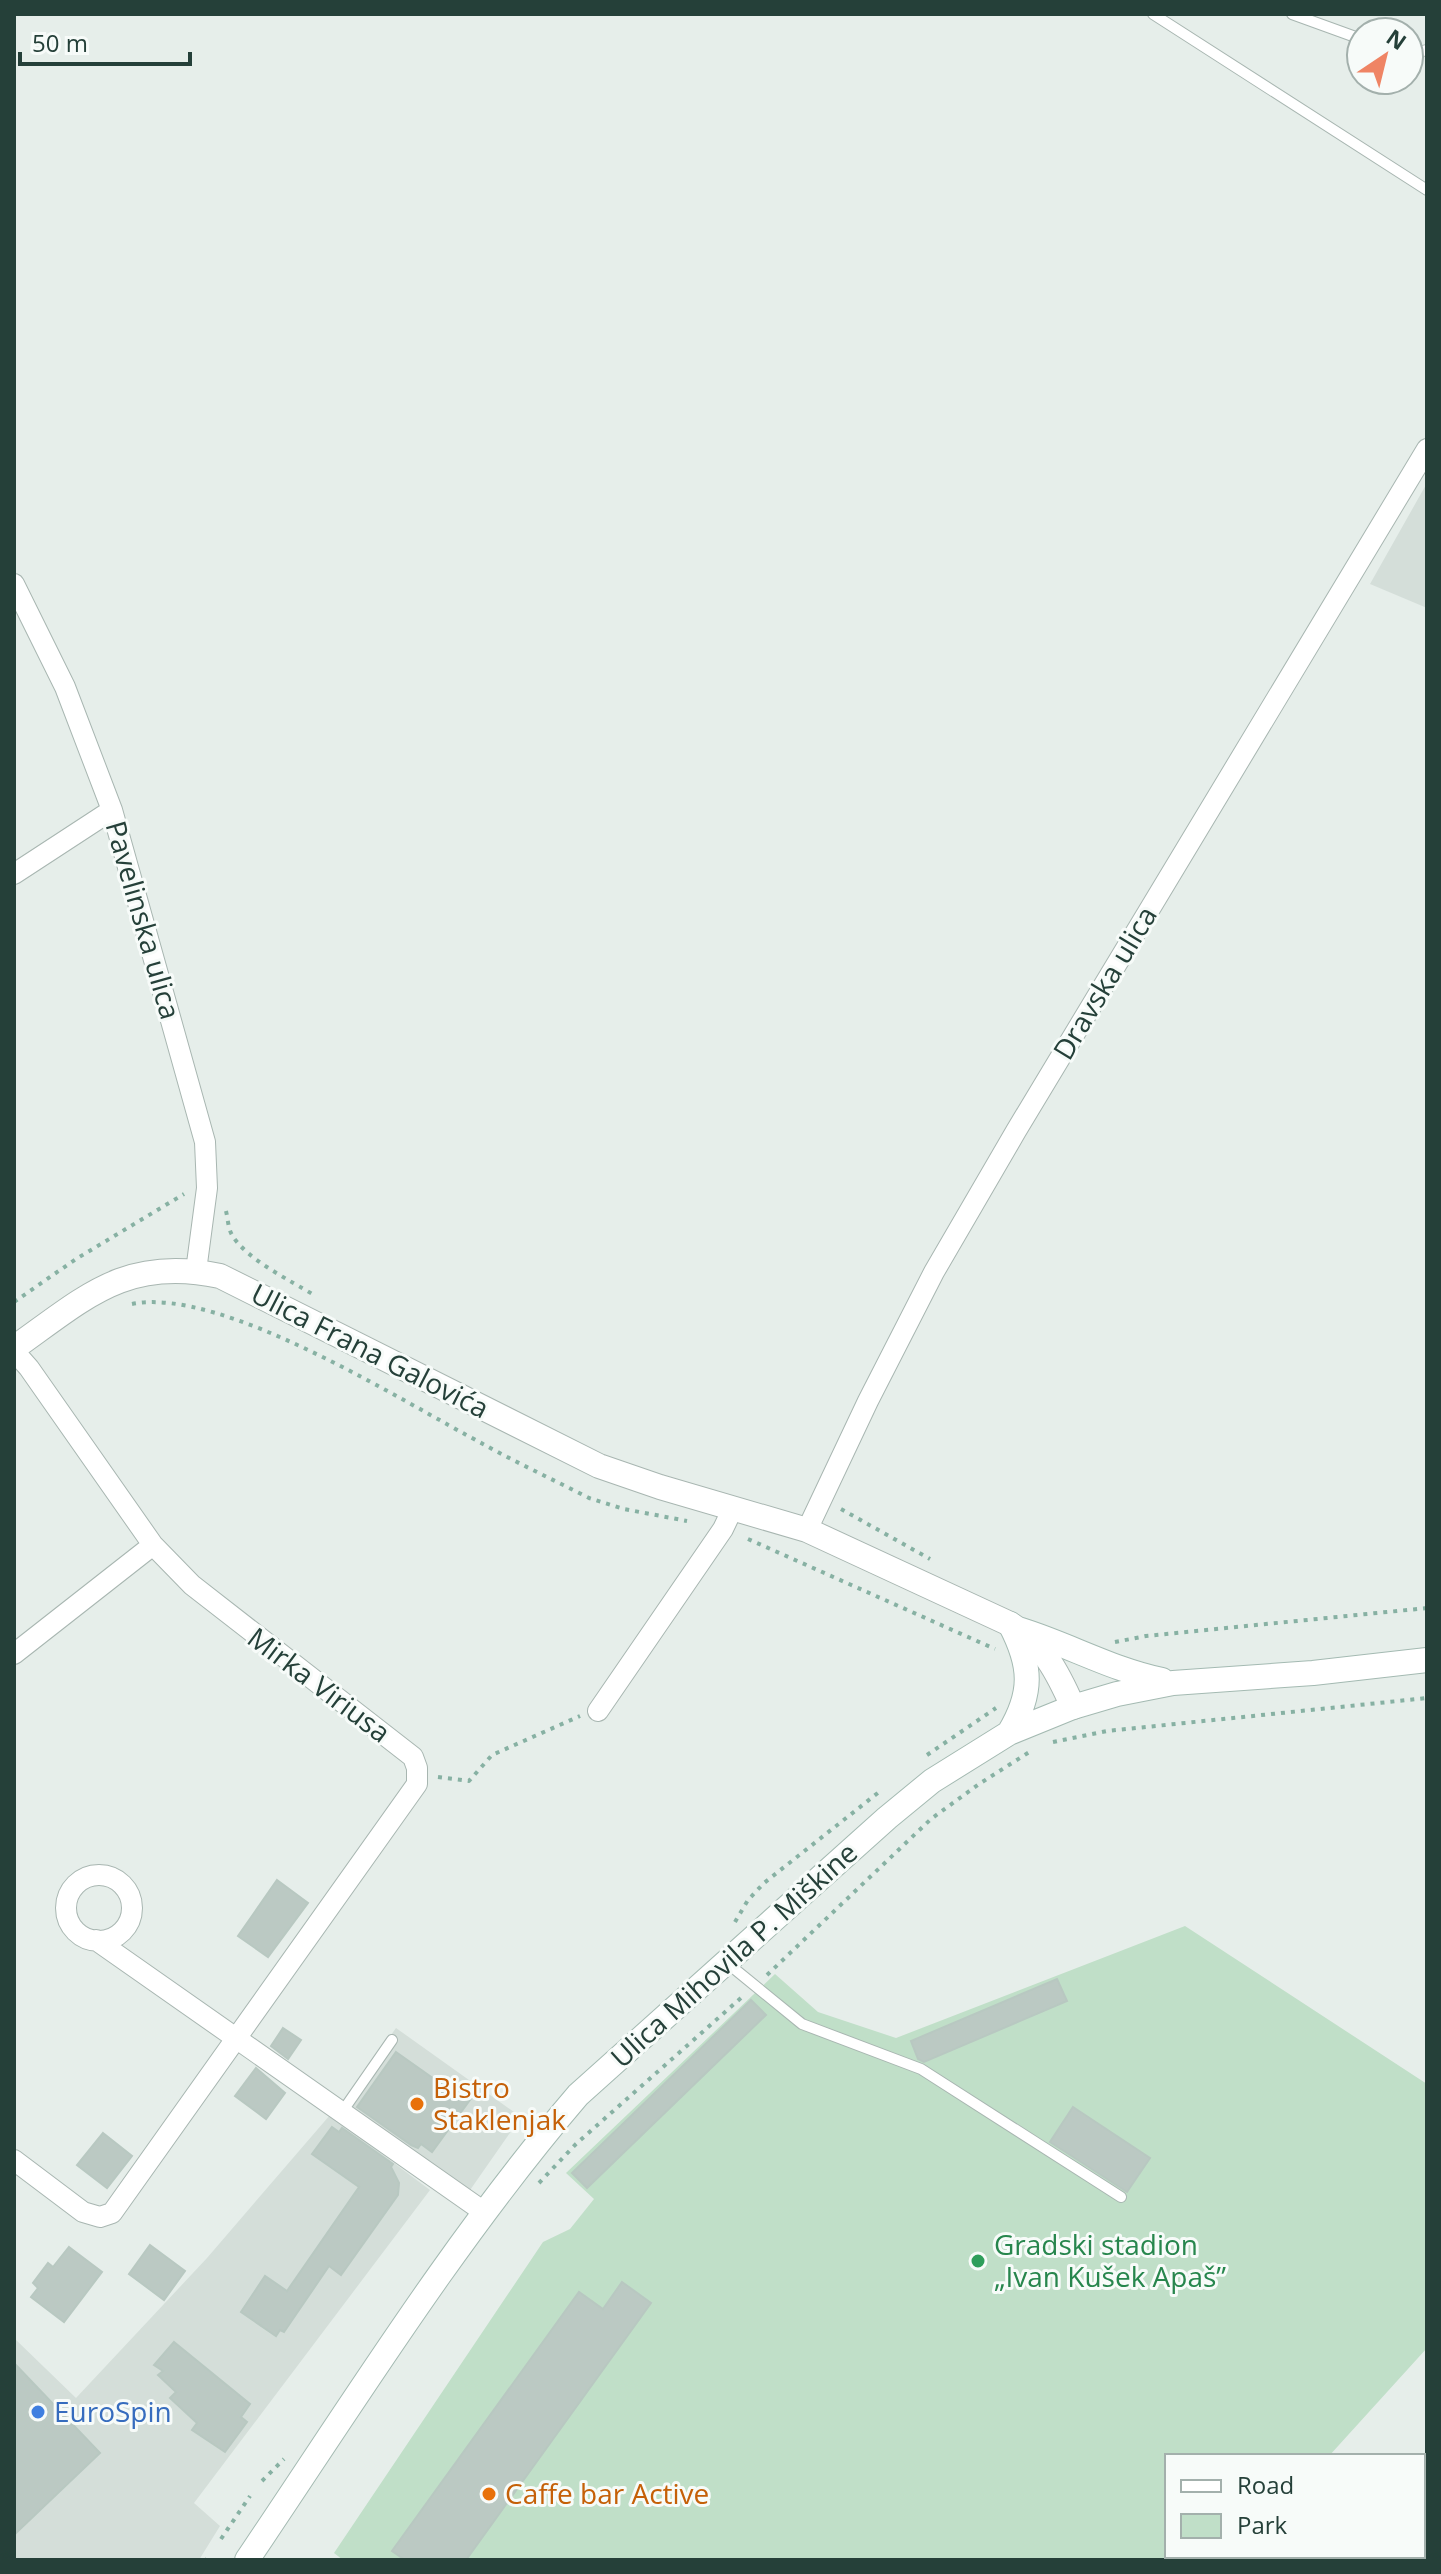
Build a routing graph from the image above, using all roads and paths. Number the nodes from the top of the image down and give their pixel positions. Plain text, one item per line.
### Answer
1 (1153, 14) edge
2 (1292, 14) edge
3 (1345, 33) edge
4 (1427, 190) edge
5 (1427, 449) edge
6 (14, 584) edge
7 (112, 810) junction
8 (14, 874) edge
9 (191, 1189) dead end
10 (225, 1208) dead end
11 (196, 1271) junction
12 (324, 1301) dead end
13 (14, 1302) edge
14 (126, 1306) dead end
15 (14, 1350) edge
16 (733, 1508) junction
17 (700, 1523) dead end
18 (807, 1530) junction
19 (748, 1539) dead end
20 (153, 1545) junction
21 (1015, 1627) junction
22 (999, 1651) dead end
23 (14, 1654) edge
24 (1427, 1660) edge
25 (1173, 1683) junction
26 (1073, 1707) junction
27 (598, 1711) joint
28 (1009, 1733) junction
29 (432, 1777) dead end
30 (96, 1940) dead end
31 (726, 1962) junction
32 (238, 2037) junction
33 (392, 2040) dead end
34 (342, 2112) junction
35 (14, 2160) edge
36 (1121, 2197) dead end
37 (484, 2212) junction
38 (250, 2496) dead end
39 (221, 2539) dead end
40 (247, 2560) edge

1 - 4 lane
2 - 3 lane
5 - 18 street, Dravska ulica
6 - 7 street, Pavelinska ulica
7 - 8 street
7 - 11 street, Pavelinska ulica
9 - 13 path
10 - 12 path
11 - 15 main road, Ulica Frana Galovića
11 - 16 main road, Ulica Frana Galovića
14 - 17 path
15 - 20 street, Mirka Viriusa
16 - 18 main road, Ulica Frana Galovića
16 - 27 street
18 - 21 main road, Ulica Frana Galovića
19 - 22 path
20 - 23 street
20 - 32 street, Mirka Viriusa
21 - 25 main road
21 - 26 main road, Ulica Frana Galovića
21 - 28 main road
24 - 25 main road, Ulica Mihovila P. Miškine
25 - 26 main road, Ulica Mihovila P. Miškine
26 - 28 main road, Ulica Mihovila P. Miškine
27 - 29 path
28 - 31 main road, Ulica Mihovila P. Miškine
30 - 32 street
31 - 36 lane
31 - 37 main road, Ulica Mihovila P. Miškine
32 - 34 street
32 - 35 street, Mirka Viriusa
33 - 34 lane
34 - 37 street
37 - 40 main road, Ulica Mihovila P. Miškine
38 - 39 path

